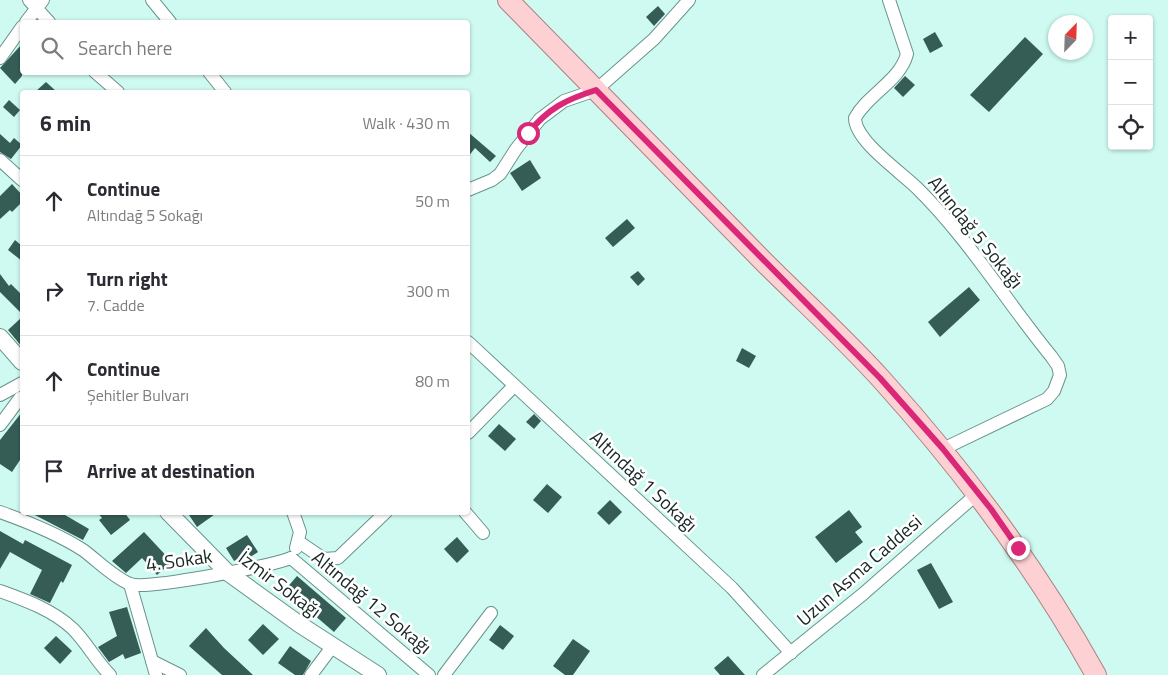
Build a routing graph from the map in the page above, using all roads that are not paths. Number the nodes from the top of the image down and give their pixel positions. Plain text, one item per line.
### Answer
1 (152, 0) edge
2 (508, 0) edge
3 (689, 0) edge
4 (889, 0) edge
5 (36, 3) edge
6 (27, 20) edge
7 (49, 20) edge
8 (168, 20) edge
9 (20, 30) edge
10 (0, 58) edge
11 (98, 75) edge
12 (211, 75) edge
13 (116, 90) edge
14 (223, 90) edge
15 (596, 90) junction
16 (0, 160) edge
17 (20, 178) edge
18 (470, 189) edge
19 (0, 336) edge
20 (470, 344) edge
21 (20, 360) edge
22 (20, 384) edge
23 (514, 386) junction
24 (0, 395) edge
25 (20, 398) edge
26 (20, 398) edge
27 (0, 411) edge
28 (0, 425) edge
29 (470, 431) edge
30 (943, 449) junction
31 (978, 493) junction
32 (0, 512) edge
33 (171, 515) edge
34 (294, 515) edge
35 (383, 515) edge
36 (467, 515) edge
37 (482, 533) dead end
38 (299, 542) junction
39 (291, 558) junction
40 (227, 572) junction
41 (130, 584) junction
42 (0, 591) edge
43 (491, 613) dead end
44 (332, 647) junction
45 (791, 653) junction
46 (152, 661) junction
47 (110, 675) edge
48 (156, 675) edge
49 (180, 675) edge
50 (311, 675) edge
51 (378, 675) edge
52 (429, 675) edge
53 (444, 675) edge
54 (763, 675) edge
55 (1096, 675) edge

1 - 8 street
2 - 15 main road
3 - 15 street
4 - 30 street, Altındağ 5 Sokağı
5 - 6 street
5 - 7 street
9 - 10 street
11 - 13 street
12 - 14 street
15 - 18 street
15 - 30 main road
16 - 17 street
19 - 21 street
20 - 23 street, Altındağ 1 Sokağı
22 - 24 street
23 - 29 street
23 - 45 street, Altındağ 1 Sokağı
25 - 27 street
26 - 28 street
30 - 31 main road
31 - 45 street, Uzun Asma Caddesi
31 - 55 main road
32 - 41 street, 4. Sokak
33 - 40 street, İzmir Sokağı
34 - 38 street
35 - 38 street
36 - 37 street
38 - 39 street
39 - 40 street, 4. Sokak
39 - 52 street, Altındağ 12 Sokağı
40 - 41 street, 4. Sokak
40 - 44 street, İzmir Sokağı
41 - 46 street
42 - 47 street
43 - 53 street
44 - 50 street
44 - 51 street, İzmir Sokağı
45 - 54 street, Uzun Asma Caddesi
46 - 48 street
46 - 49 street

